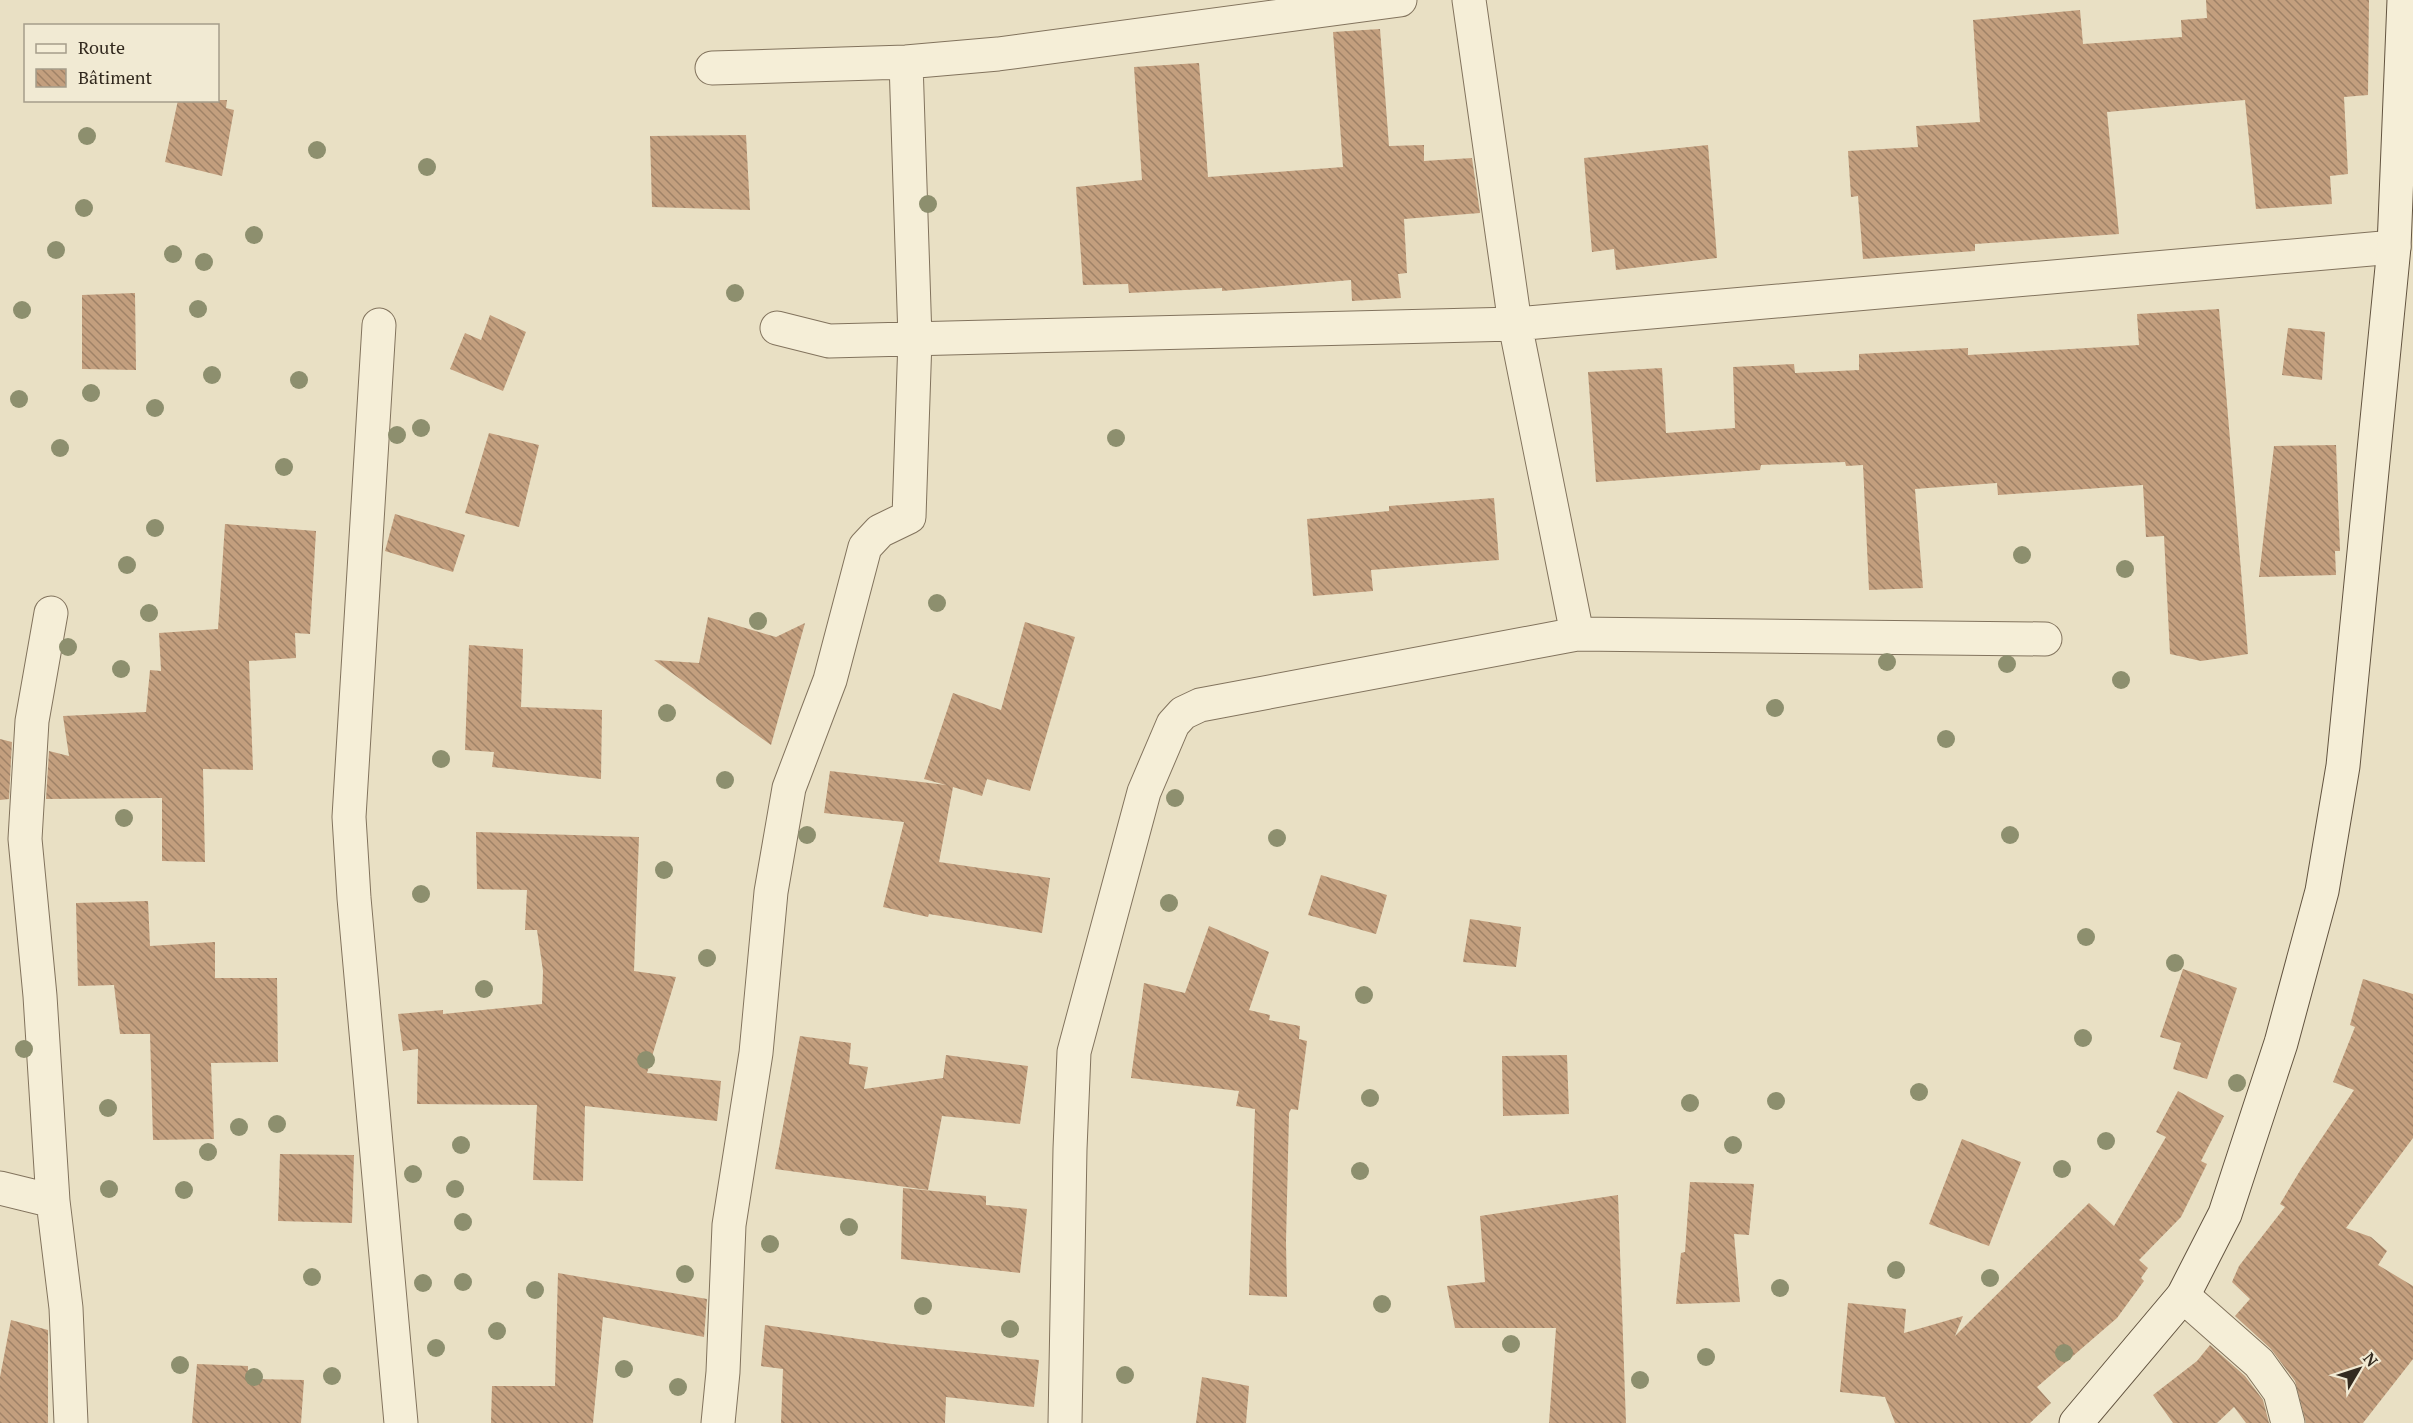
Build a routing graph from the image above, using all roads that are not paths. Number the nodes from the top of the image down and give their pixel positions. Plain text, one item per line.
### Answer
1 (1400, 0) edge
2 (1469, 0) edge
3 (2404, 0) edge
4 (906, 62) junction
5 (712, 68) dead end
6 (2394, 247) junction
7 (1515, 324) junction
8 (380, 325) dead end
9 (777, 328) dead end
10 (915, 339) junction
11 (51, 613) dead end
12 (1577, 634) junction
13 (2045, 639) dead end
14 (0, 1188) edge
15 (53, 1201) junction
16 (2183, 1296) junction
17 (71, 1423) edge
18 (401, 1423) edge
19 (718, 1423) edge
20 (1065, 1423) edge
21 (2076, 1423) edge
22 (2288, 1423) edge

1 - 4 street
2 - 7 street
3 - 6 street
4 - 5 street
4 - 10 street
6 - 7 street
6 - 16 street
7 - 10 street
7 - 12 street
8 - 18 street
9 - 10 street
10 - 19 street
11 - 15 street
12 - 13 street
12 - 20 street
14 - 15 street
15 - 17 street
16 - 21 street
16 - 22 street

